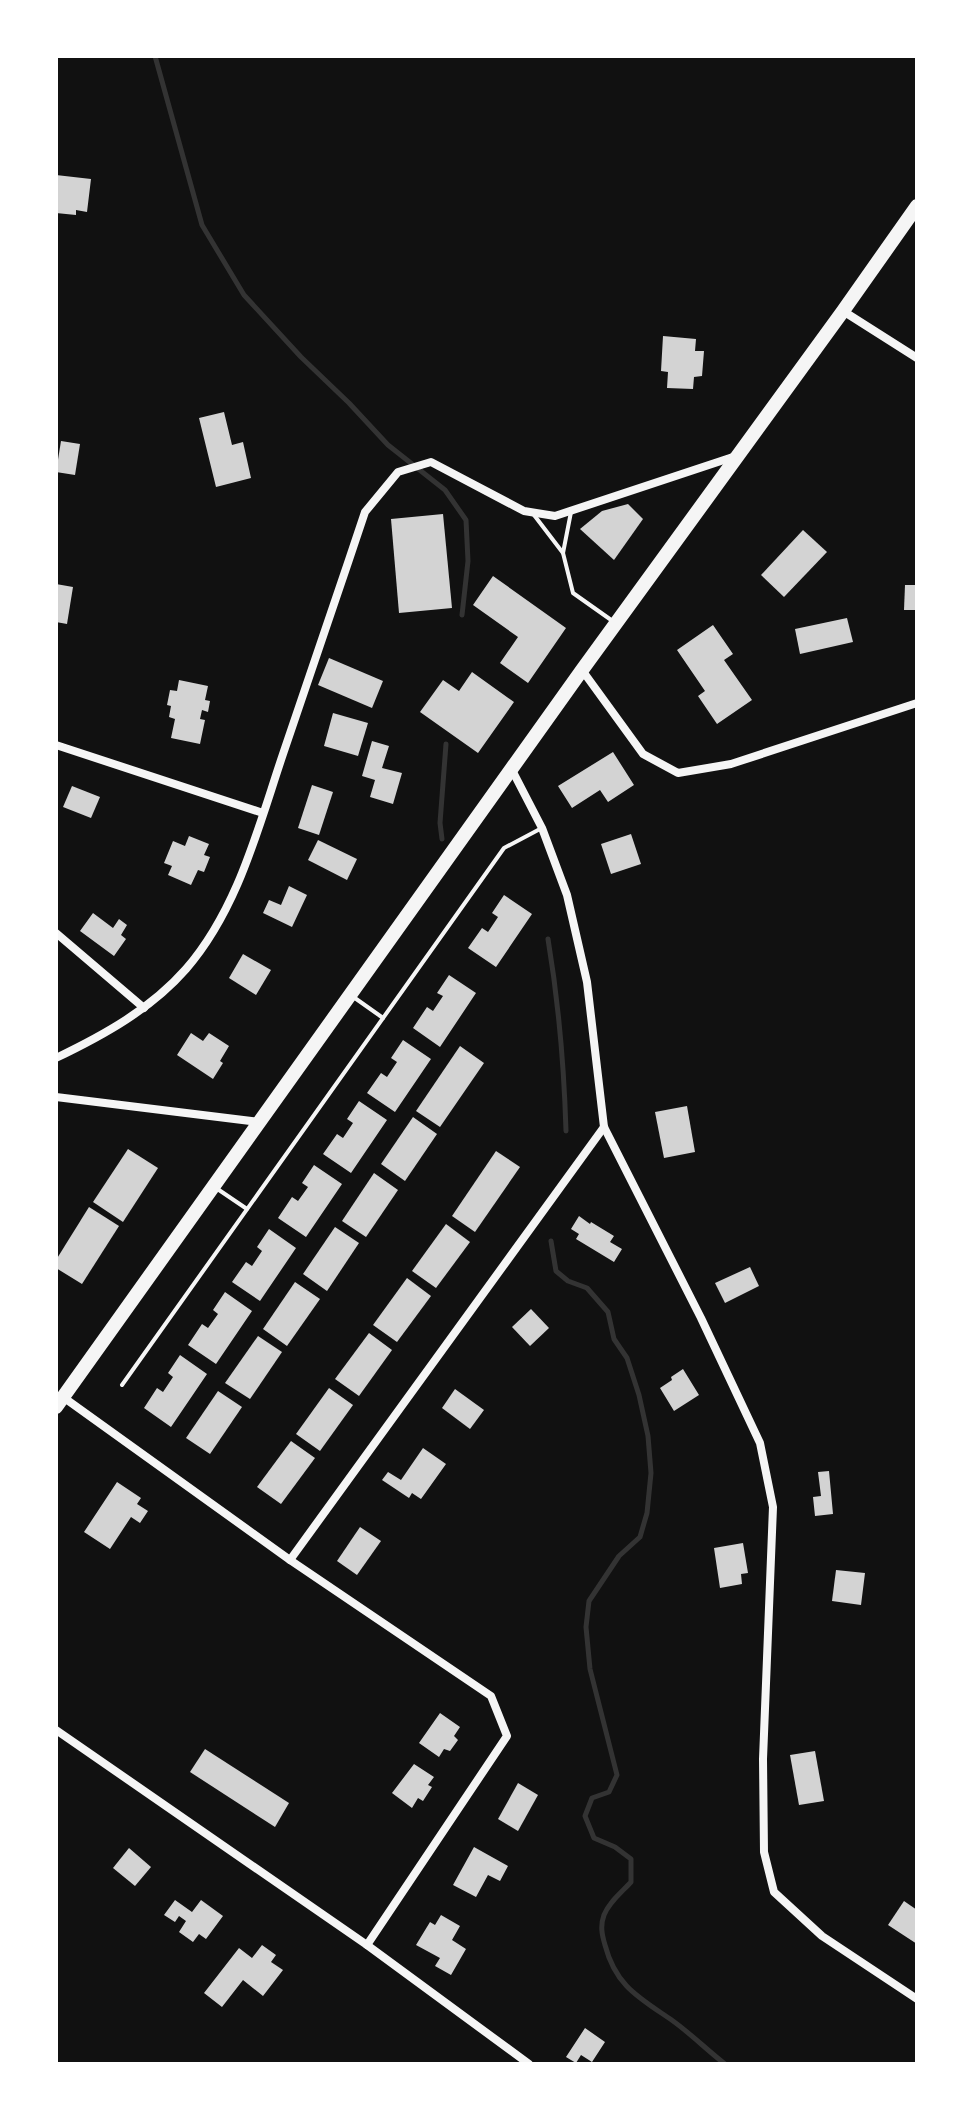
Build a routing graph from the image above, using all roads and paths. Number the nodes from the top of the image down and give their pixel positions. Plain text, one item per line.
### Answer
1 (917, 206) edge
2 (843, 311) junction
3 (917, 358) edge
4 (737, 456) junction
5 (571, 510) junction
6 (532, 512) junction
7 (563, 553) junction
8 (616, 623) junction
9 (582, 670) junction
10 (917, 703) edge
11 (56, 745) edge
12 (512, 770) junction
13 (263, 813) junction
14 (542, 828) junction
15 (56, 933) edge
16 (350, 995) junction
17 (144, 1008) junction
18 (383, 1018) junction
19 (56, 1058) edge
20 (56, 1097) edge
21 (260, 1122) junction
22 (604, 1127) junction
23 (214, 1187) junction
24 (247, 1209) junction
25 (122, 1385) dead end
26 (60, 1402) edge
27 (290, 1560) junction
28 (56, 1730) edge
29 (367, 1945) junction
30 (917, 1999) edge
31 (529, 2064) edge

1 - 2 main road
2 - 3 street
2 - 4 main road
4 - 5 street
4 - 8 main road
5 - 6 street
5 - 7 lane
6 - 7 lane
6 - 13 street
7 - 8 lane
8 - 9 main road
9 - 10 street
9 - 12 main road
11 - 13 street
12 - 14 street
12 - 16 main road
13 - 17 street
14 - 18 lane
14 - 22 street
15 - 17 street
16 - 18 lane
16 - 21 main road
17 - 19 street
18 - 24 lane
20 - 21 street
21 - 23 main road
22 - 27 street
22 - 30 street
23 - 24 lane
23 - 26 main road
24 - 25 lane
26 - 27 street
27 - 29 street
28 - 29 street
29 - 31 street

